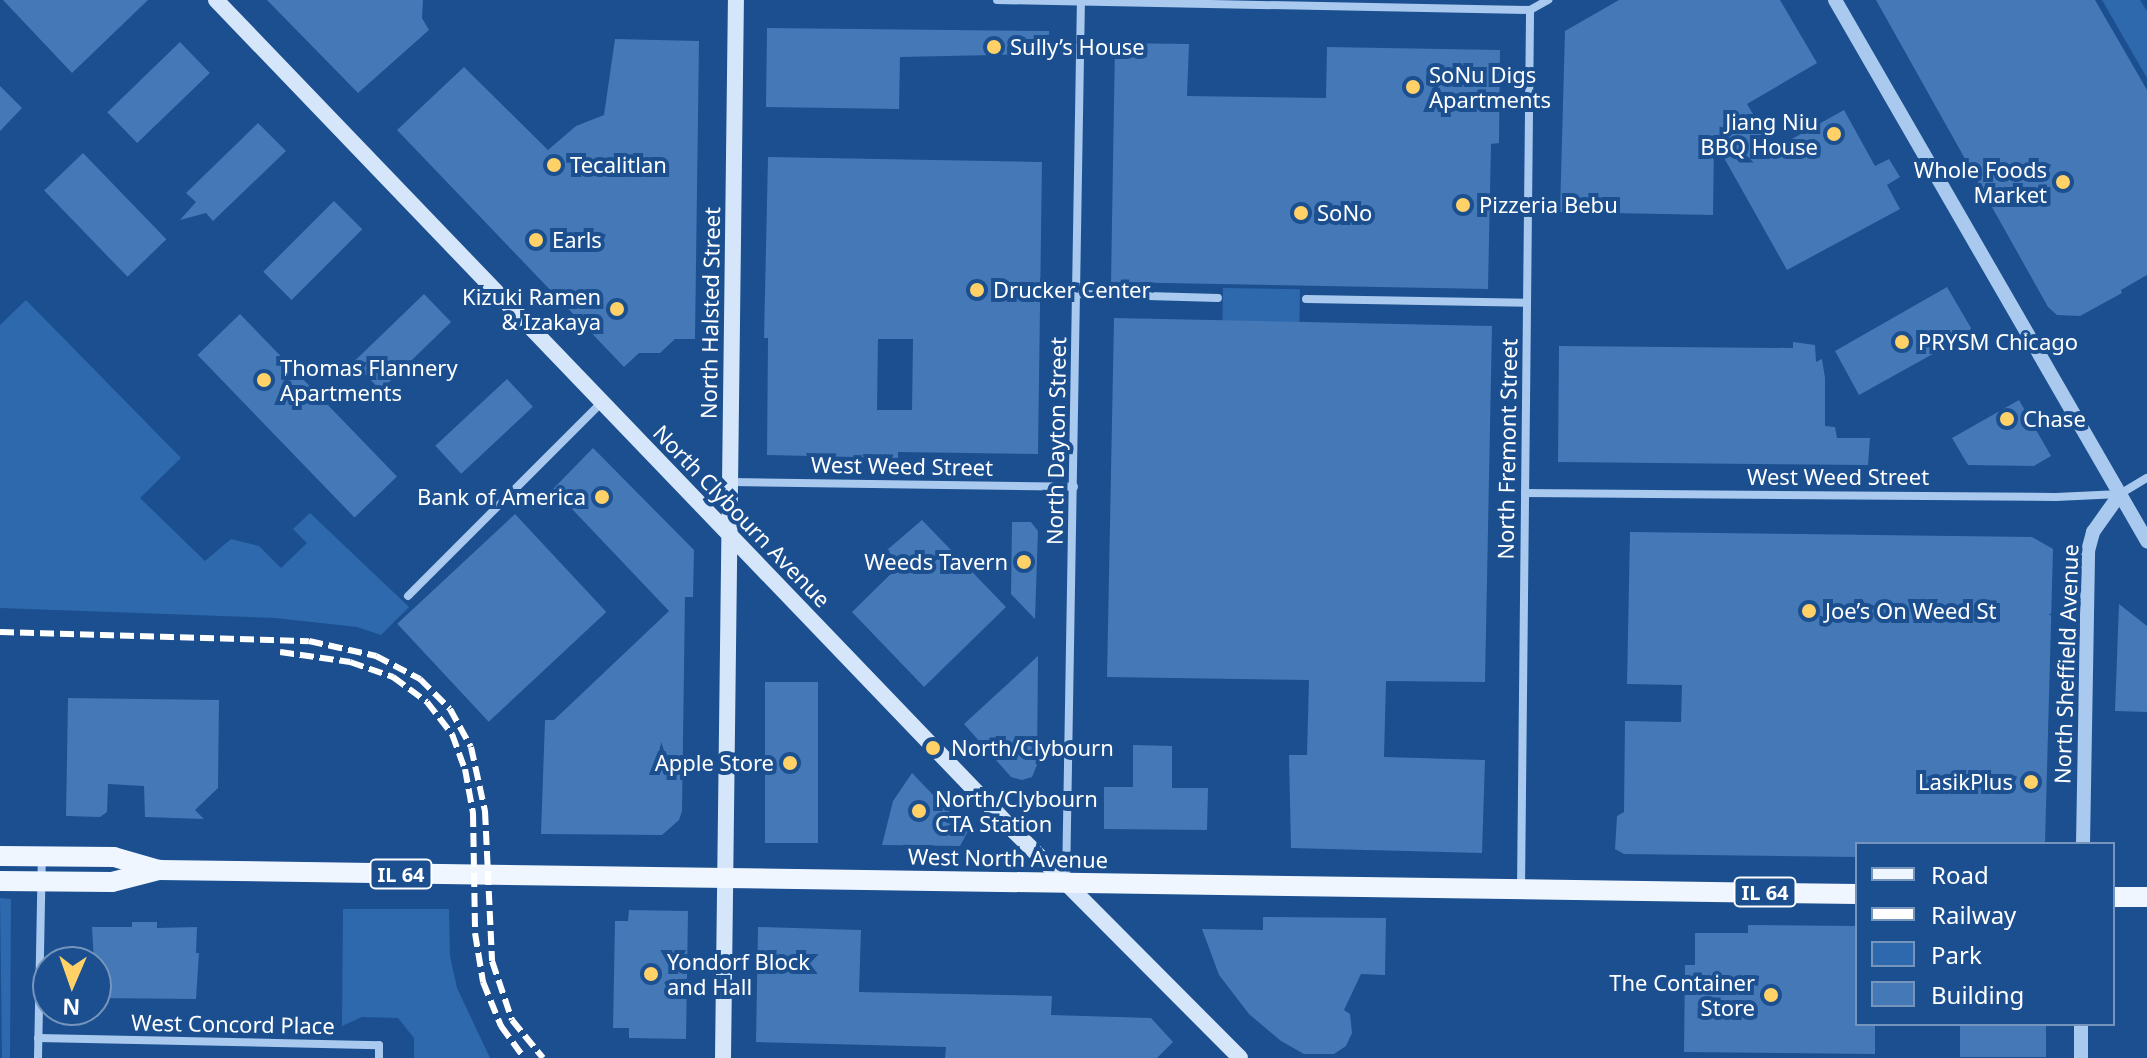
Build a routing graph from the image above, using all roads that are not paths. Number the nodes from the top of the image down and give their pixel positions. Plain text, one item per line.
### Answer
1 (216, 0) edge
2 (736, 0) edge
3 (997, 0) edge
4 (1548, 0) edge
5 (1835, 0) edge
6 (1081, 1) edge
7 (1530, 10) junction
8 (1077, 294) junction
9 (1218, 298) dead end
10 (1306, 299) dead end
11 (1527, 303) junction
12 (603, 401) junction
13 (2147, 478) edge
14 (730, 482) junction
15 (1074, 487) junction
16 (1525, 493) junction
17 (2120, 494) junction
18 (729, 536) junction
19 (2147, 541) edge
20 (408, 596) dead end
21 (2083, 842) edge
22 (0, 856) edge
23 (42, 856) junction
24 (159, 870) junction
25 (725, 879) junction
26 (0, 881) edge
27 (42, 881) junction
28 (1066, 883) junction
29 (1521, 889) junction
30 (1855, 894) edge
31 (2115, 897) edge
32 (2147, 897) edge
33 (2081, 1026) edge
34 (38, 1038) junction
35 (38, 1058) edge
36 (379, 1058) edge
37 (723, 1058) edge
38 (1240, 1058) edge
39 (2081, 1058) edge

1 - 12 main road, North Clybourn Avenue
2 - 14 main road, North Halsted Street
3 - 6 street
4 - 7 street
5 - 17 street
6 - 7 street
6 - 8 street, North Dayton Street
7 - 11 street, North Fremont Street
8 - 9 street
8 - 15 street, North Dayton Street
10 - 11 street
11 - 16 street, North Fremont Street
12 - 18 main road, North Clybourn Avenue
12 - 20 street
13 - 17 street, West Weed Street
14 - 15 street, West Weed Street
14 - 18 main road, North Halsted Street
15 - 28 street, North Dayton Street
16 - 17 street, West Weed Street
16 - 29 street, North Fremont Street
17 - 19 street
17 - 21 street, North Sheffield Avenue
18 - 25 main road, North Halsted Street
18 - 28 main road, North Clybourn Avenue
22 - 23 main road, West North Avenue / IL 64
23 - 24 main road, West North Avenue / IL 64
23 - 27 street
24 - 25 main road, West North Avenue / IL 64
24 - 27 main road, West North Avenue / IL 64
25 - 28 main road, West North Avenue / IL 64
25 - 37 main road, North Halsted Street
26 - 27 main road, West North Avenue / IL 64
27 - 34 street
28 - 29 main road, West North Avenue / IL 64
28 - 38 main road, North Clybourn Avenue
29 - 30 main road, West North Avenue / IL 64
31 - 32 main road
33 - 39 street
34 - 35 street
34 - 36 street, West Concord Place

